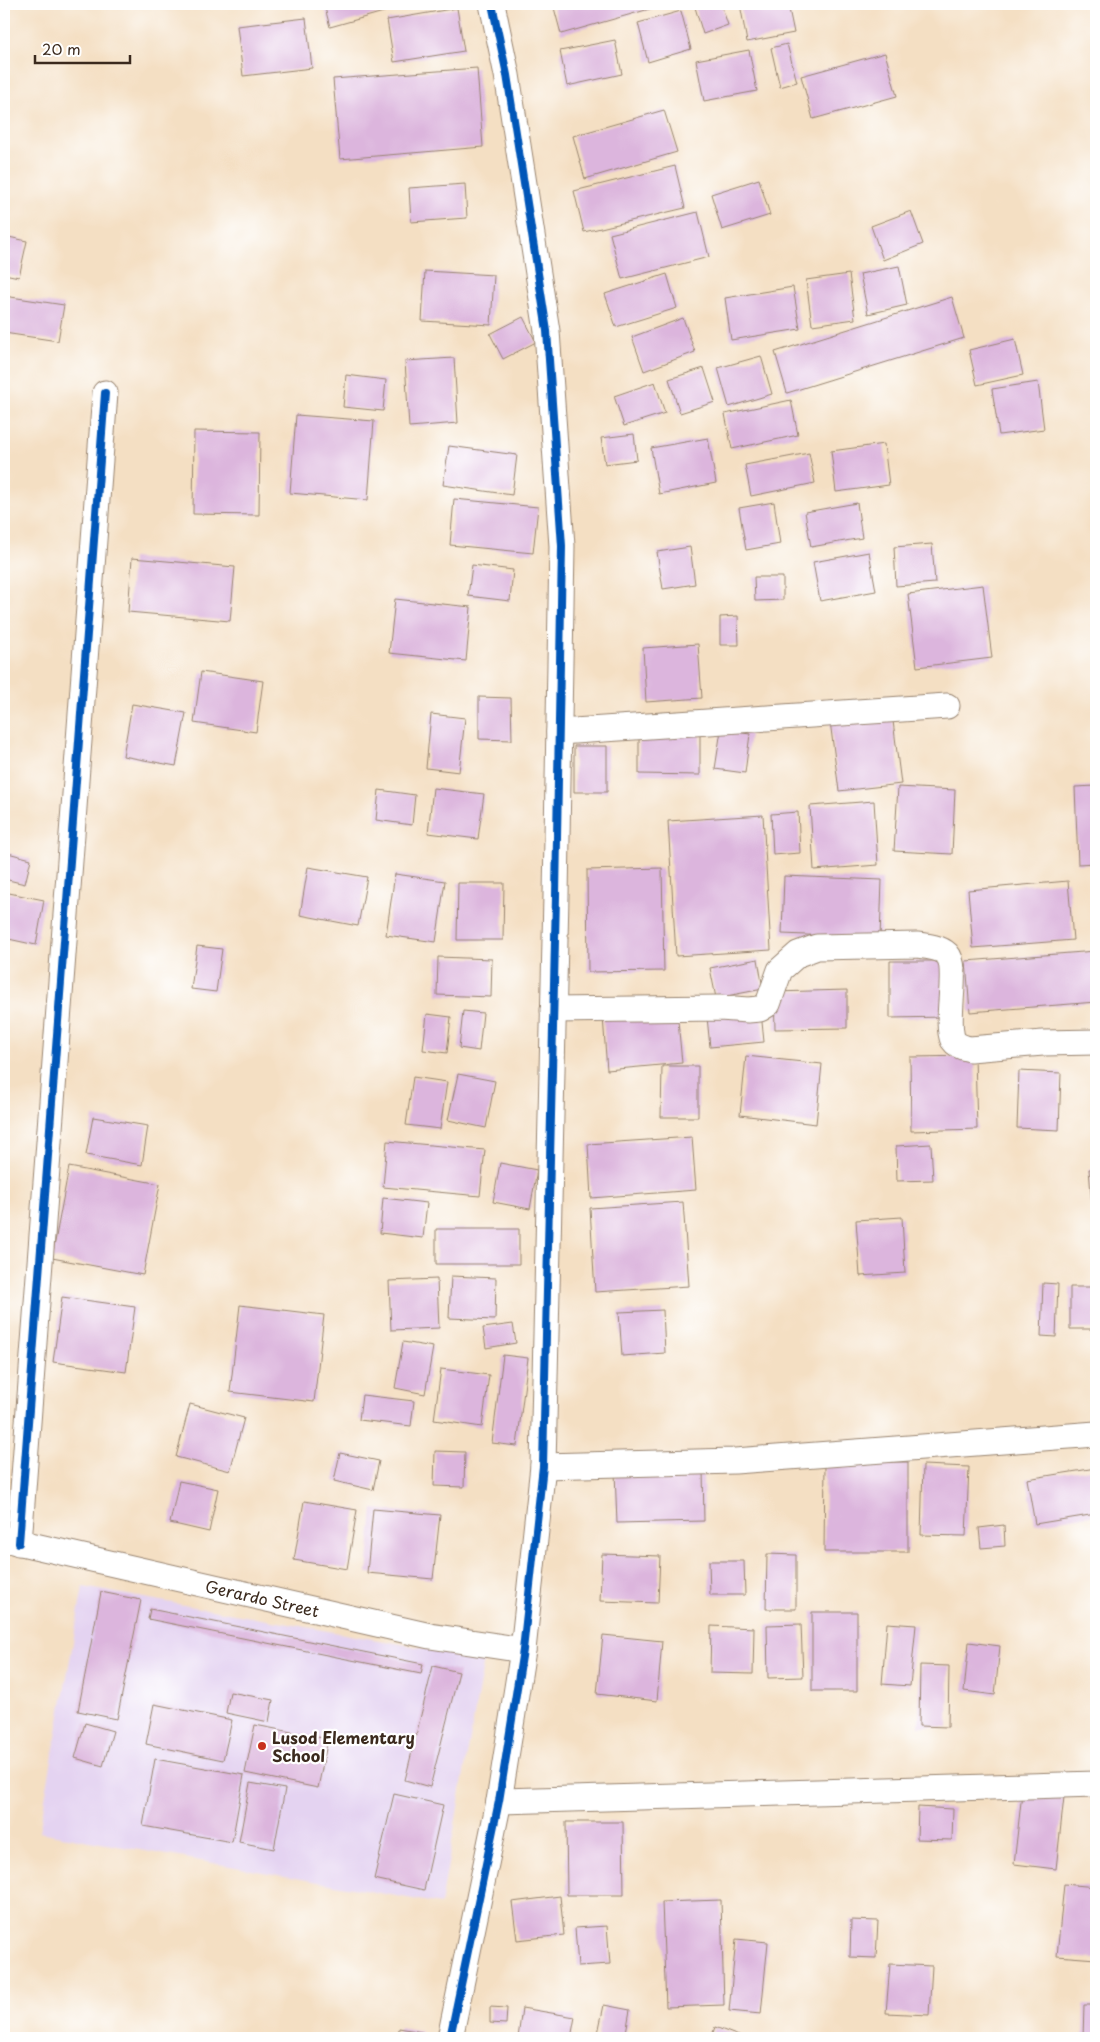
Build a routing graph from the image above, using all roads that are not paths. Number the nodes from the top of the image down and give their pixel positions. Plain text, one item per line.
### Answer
1 (492, 4) edge
2 (105, 393) dead end
3 (947, 706) dead end
4 (559, 732) junction
5 (554, 1010) junction
6 (1096, 1042) edge
7 (1096, 1434) edge
8 (543, 1466) junction
9 (11, 1541) edge
10 (523, 1650) junction
11 (1096, 1784) edge
12 (499, 1801) junction
13 (450, 2038) edge

1 - 4 street
2 - 9 street
3 - 4 street
4 - 5 street
5 - 6 street
5 - 8 street
7 - 8 street
8 - 10 street
9 - 10 street, Gerardo Street
10 - 12 street
11 - 12 street
12 - 13 street

